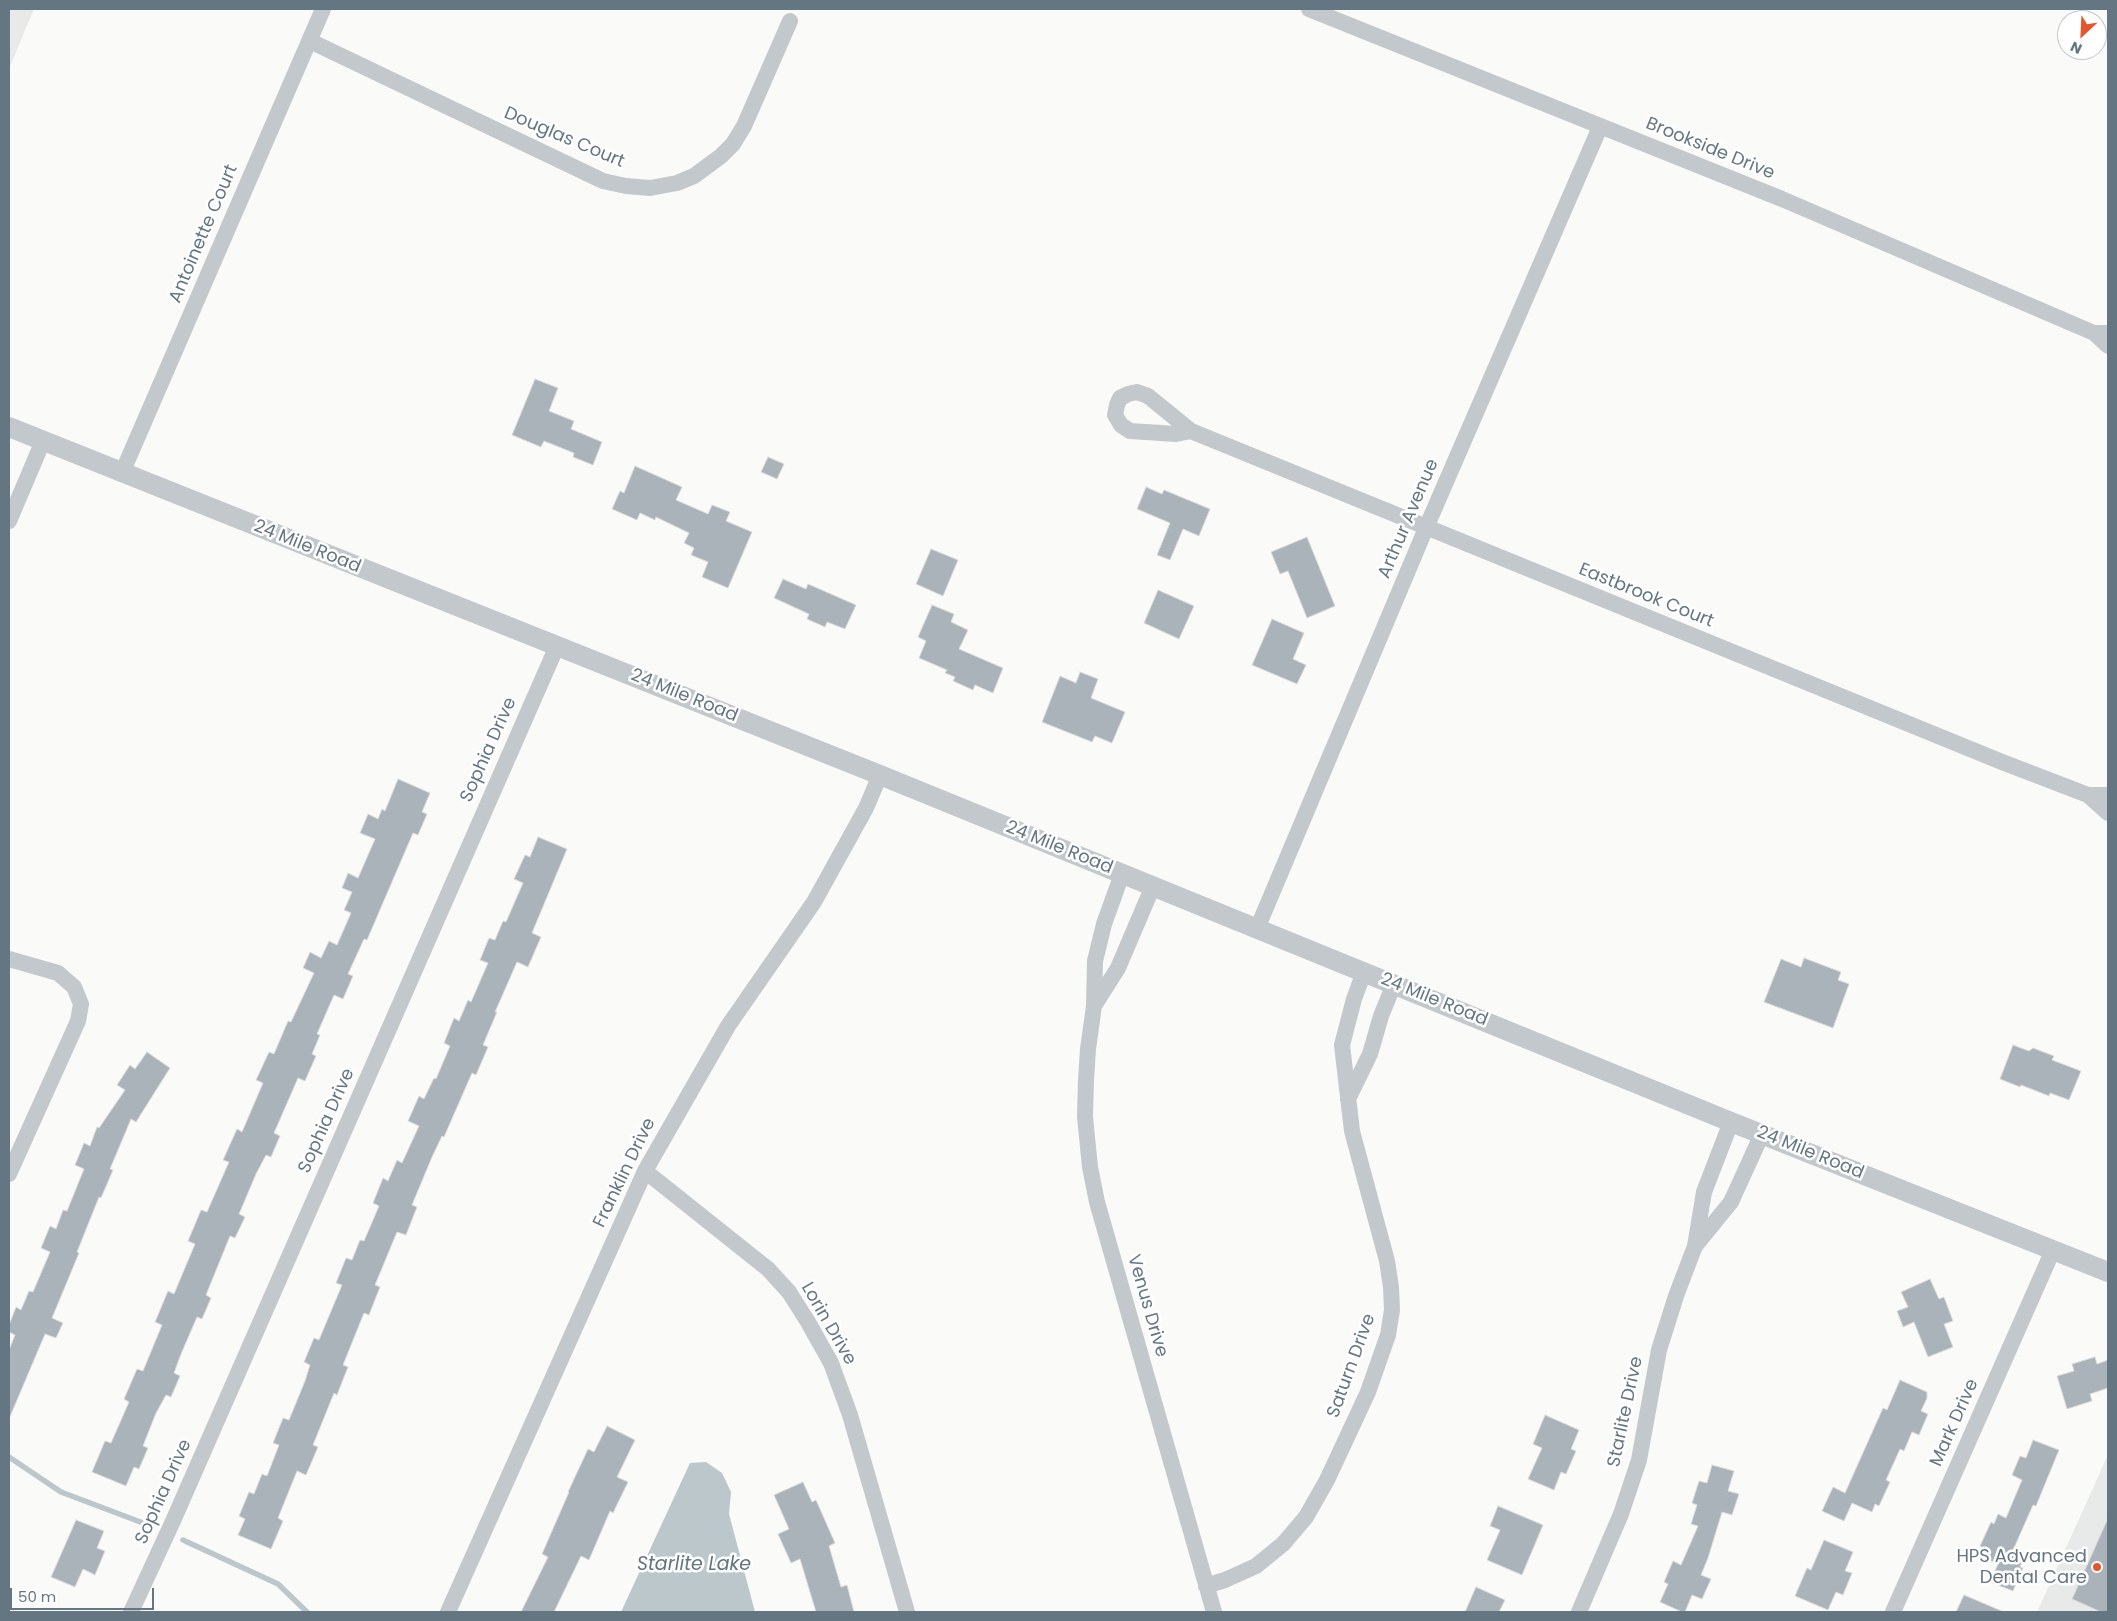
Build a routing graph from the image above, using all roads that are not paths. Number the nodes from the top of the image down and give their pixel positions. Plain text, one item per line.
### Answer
1 (323, 9) edge
2 (1309, 9) edge
3 (790, 21) dead end
4 (310, 41) junction
5 (1600, 127) junction
6 (2101, 333) edge
7 (2108, 346) edge
8 (9, 427) edge
9 (1191, 431) dead end
10 (43, 441) junction
11 (122, 474) junction
12 (9, 521) edge
13 (1426, 528) junction
14 (557, 646) junction
15 (880, 775) junction
16 (2088, 795) junction
17 (2108, 795) edge
18 (2108, 813) edge
19 (1122, 874) junction
20 (1152, 886) junction
21 (1257, 929) junction
22 (9, 959) edge
23 (1364, 972) junction
24 (1394, 984) junction
25 (1094, 1006) junction
26 (1348, 1099) junction
27 (1731, 1122) junction
28 (1762, 1134) junction
29 (645, 1171) junction
30 (9, 1174) edge
31 (1695, 1246) junction
32 (2053, 1250) junction
33 (2108, 1272) edge
34 (1206, 1586) junction
35 (131, 1612) edge
36 (448, 1612) edge
37 (907, 1612) edge
38 (1214, 1612) edge
39 (1579, 1612) edge
40 (1893, 1612) edge

1 - 4 street, Antoinette Court
2 - 5 street, Brookside Drive
3 - 4 street, Douglas Court
4 - 11 street, Antoinette Court
5 - 6 street, Brookside Drive
5 - 13 street, Arthur Avenue
6 - 7 street, Brookside Drive
8 - 10 street, 24 Mile Road
9 - 13 street, Eastbrook Court
10 - 11 street, 24 Mile Road
10 - 12 street
11 - 14 street, 24 Mile Road
13 - 16 street, Eastbrook Court
13 - 21 street, Arthur Avenue
14 - 15 street, 24 Mile Road
14 - 35 street, Sophia Drive
15 - 19 street, 24 Mile Road
15 - 29 street, Franklin Drive
16 - 17 street, Eastbrook Court
16 - 18 street, Eastbrook Court
19 - 20 street, 24 Mile Road
19 - 25 street, Venus Drive
20 - 21 street, 24 Mile Road
20 - 25 street, Venus Drive
21 - 23 street, 24 Mile Road
22 - 30 street
23 - 24 street, 24 Mile Road
23 - 26 street, Saturn Drive
24 - 26 street
24 - 27 street, 24 Mile Road
25 - 34 street, Venus Drive
26 - 34 street, Saturn Drive
27 - 28 street, 24 Mile Road
27 - 31 street, Starlite Drive
28 - 31 street, Starlite Drive
28 - 32 street, 24 Mile Road
29 - 36 street, Franklin Drive
29 - 37 street, Lorin Drive
31 - 39 street, Starlite Drive
32 - 33 street, 24 Mile Road
32 - 40 street, Mark Drive
34 - 38 street, Venus Drive

